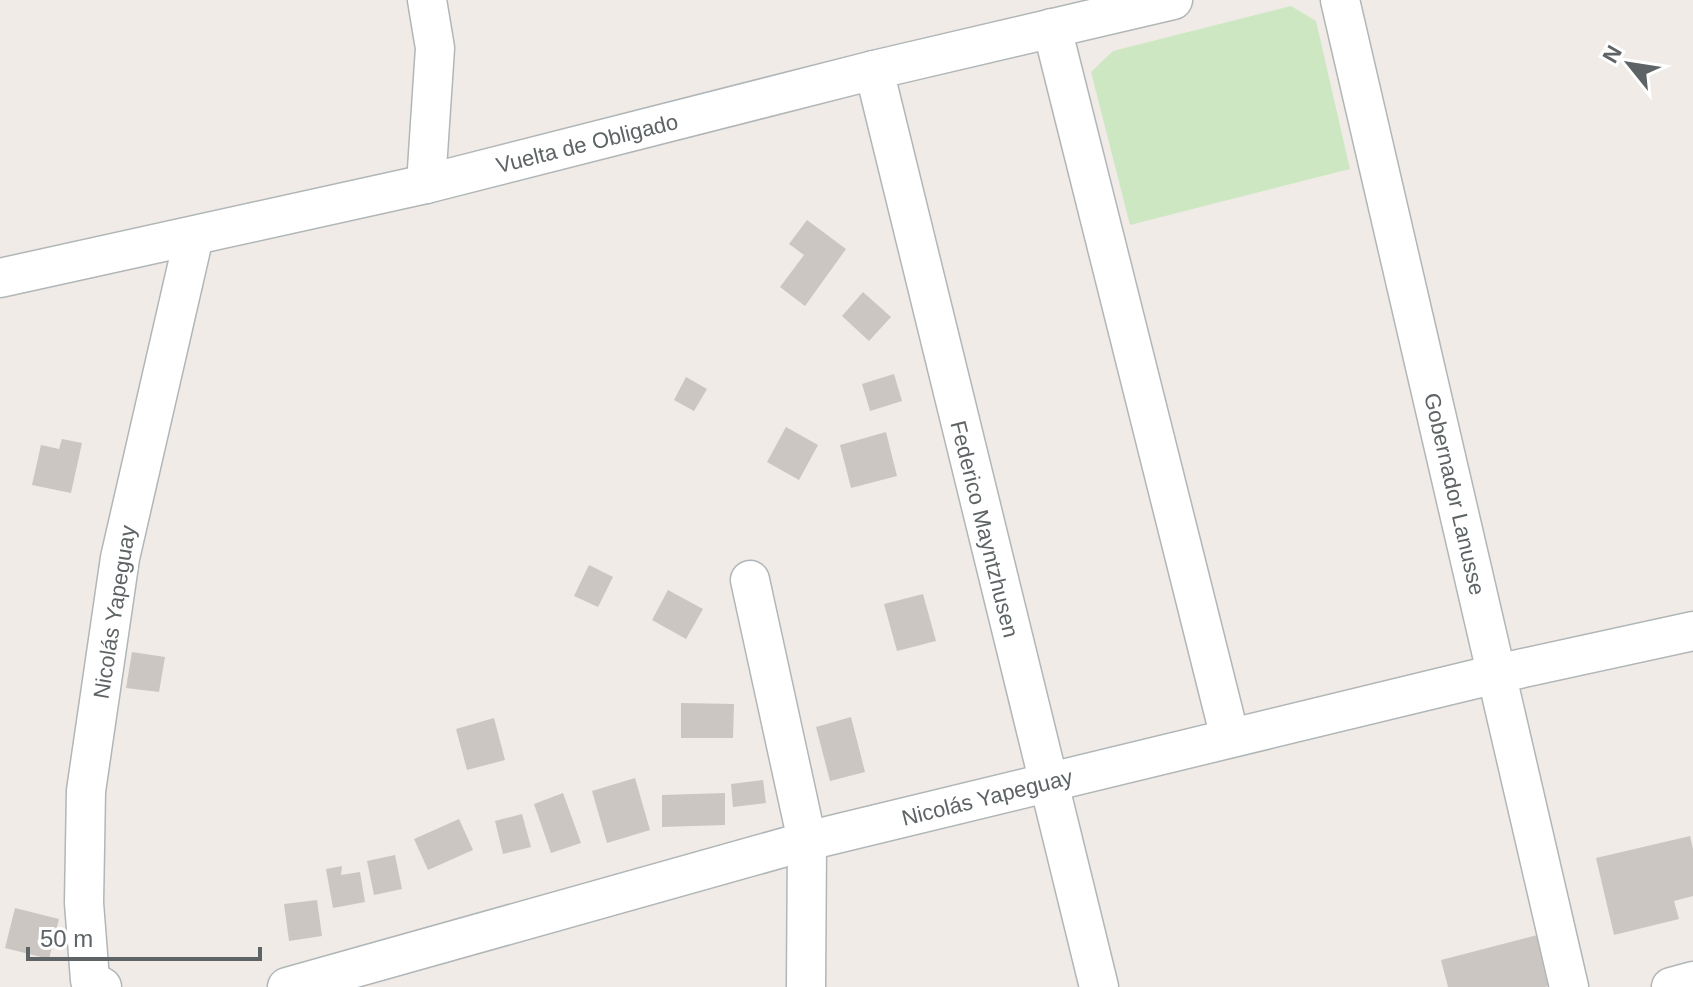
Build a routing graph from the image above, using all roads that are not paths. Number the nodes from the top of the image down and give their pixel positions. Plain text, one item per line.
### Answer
1 (427, 0) edge
2 (1173, 0) edge
3 (1340, 0) edge
4 (1052, 28) junction
5 (874, 70) junction
6 (426, 184) junction
7 (194, 236) junction
8 (0, 278) edge
9 (750, 580) dead end
10 (1693, 631) edge
11 (1496, 674) junction
12 (1230, 738) junction
13 (1047, 781) junction
14 (807, 841) junction
15 (1693, 981) edge
16 (102, 987) edge
17 (287, 987) edge
18 (806, 987) edge
19 (1099, 987) edge
20 (1569, 987) edge
21 (1671, 987) edge

1 - 6 street
2 - 4 street, Vuelta de Obligado
3 - 11 street, Gobernador Lanusse
4 - 5 street, Vuelta de Obligado
4 - 12 street
5 - 6 street, Vuelta de Obligado
5 - 13 street, Federico Mayntzhusen
6 - 7 street, Vuelta de Obligado
7 - 8 street, Vuelta de Obligado
7 - 16 street, Nicolás Yapeguay
9 - 14 street
10 - 11 street, Nicolás Yapeguay
11 - 12 street, Nicolás Yapeguay
11 - 20 street, Gobernador Lanusse
12 - 13 street, Nicolás Yapeguay
13 - 14 street, Nicolás Yapeguay
13 - 19 street, Federico Mayntzhusen
14 - 17 street, Nicolás Yapeguay
14 - 18 street
15 - 21 street

